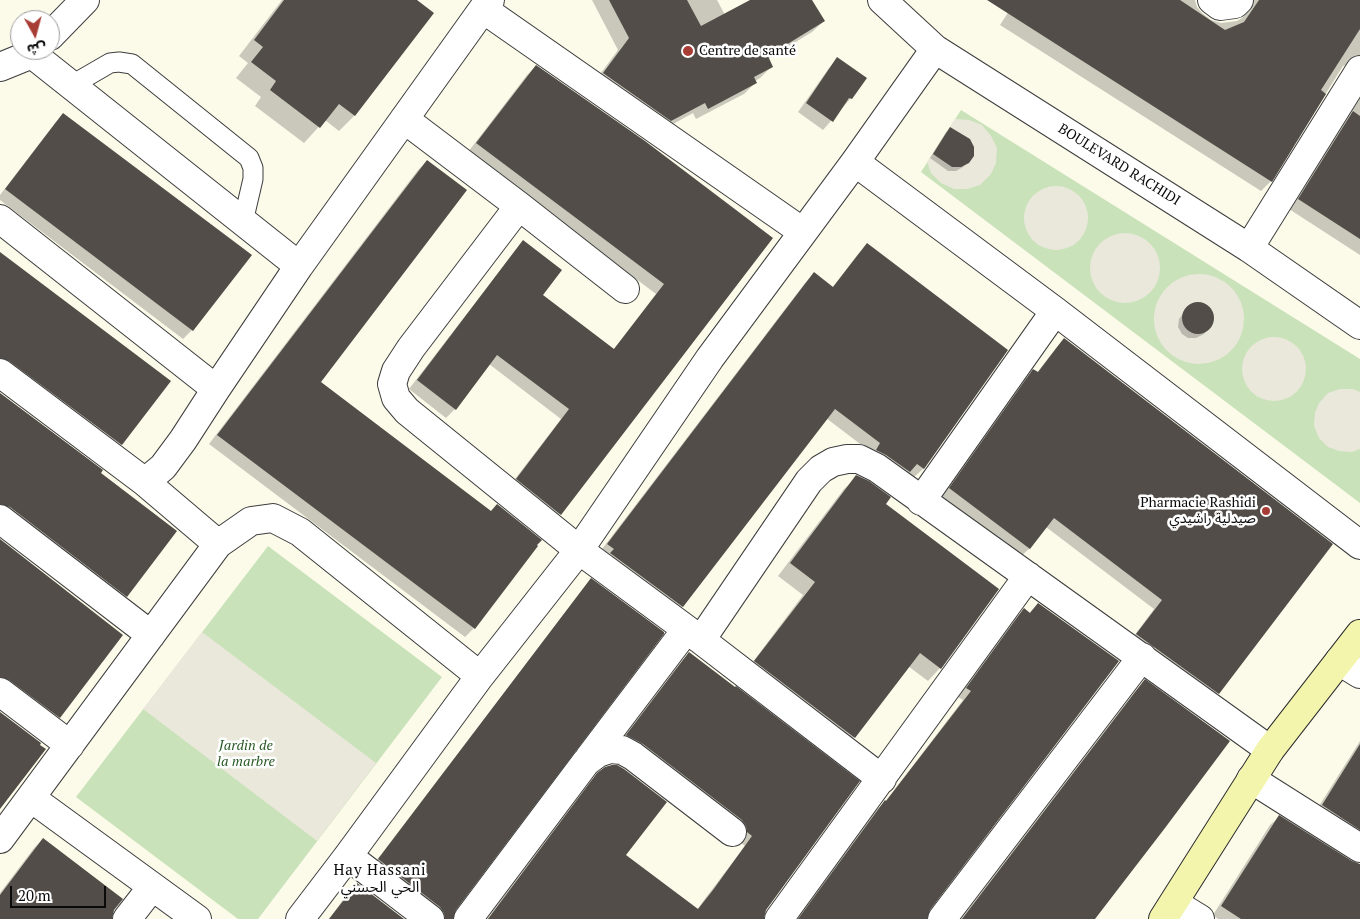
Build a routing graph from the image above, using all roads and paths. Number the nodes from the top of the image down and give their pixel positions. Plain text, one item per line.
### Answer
1 (85, 0) edge
2 (882, 0) edge
3 (1212, 0) edge
4 (1239, 0) edge
5 (487, 4) edge
6 (60, 26) edge
7 (935, 49) junction
8 (14, 60) edge
9 (51, 60) edge
10 (0, 67) edge
11 (72, 85) junction
12 (1355, 88) edge
13 (404, 118) junction
14 (855, 162) junction
15 (519, 206) junction
16 (0, 219) edge
17 (244, 222) junction
18 (803, 232) junction
19 (1249, 248) junction
20 (299, 266) junction
21 (625, 289) dead end
22 (1055, 310) junction
23 (1360, 325) edge
24 (0, 372) edge
25 (216, 389) junction
26 (146, 482) junction
27 (921, 501) junction
28 (0, 519) edge
29 (218, 544) junction
30 (1360, 545) edge
31 (579, 550) junction
32 (1028, 576) junction
33 (1360, 634) edge
34 (151, 635) junction
35 (693, 635) junction
36 (1142, 657) junction
37 (1349, 668) edge
38 (480, 676) junction
39 (0, 692) edge
40 (70, 745) junction
41 (1270, 750) junction
42 (586, 762) junction
43 (882, 778) junction
44 (1251, 779) junction
45 (31, 798) junction
46 (732, 832) dead end
47 (0, 839) edge
48 (1360, 848) edge
49 (348, 856) junction
50 (152, 887) junction
51 (1168, 911) edge
52 (127, 919) edge
53 (196, 919) edge
54 (300, 919) edge
55 (430, 919) edge
56 (468, 919) edge
57 (779, 919) edge
58 (942, 919) edge
59 (1200, 919) edge

1 - 6 street
2 - 7 street, BOULEVARD RACHIDI
3 - 4 street
5 - 13 street
5 - 18 street
7 - 14 street
7 - 19 street, BOULEVARD RACHIDI
8 - 10 street
9 - 11 street
11 - 17 street
11 - 17 lane
12 - 19 street
13 - 15 street
13 - 20 street
14 - 18 street
14 - 22 street
15 - 21 street
15 - 31 street
16 - 25 street
17 - 20 street
18 - 31 street
19 - 23 street, BOULEVARD RACHIDI
20 - 25 street
22 - 27 street
22 - 30 street
24 - 26 street
25 - 26 street
26 - 29 street
27 - 32 street
27 - 35 street
28 - 34 street
29 - 34 street
29 - 38 street
31 - 35 street
31 - 38 street
32 - 36 street
32 - 43 street
33 - 37 street
34 - 40 street
35 - 42 street
35 - 43 street
36 - 41 street
36 - 58 street
37 - 41 street
38 - 49 street
39 - 40 street
40 - 45 street
41 - 44 street
42 - 46 street
42 - 56 street
43 - 57 street
44 - 48 street
44 - 51 street
45 - 47 street
45 - 50 street
49 - 54 street
49 - 55 street
50 - 52 street
50 - 53 street
51 - 59 street

